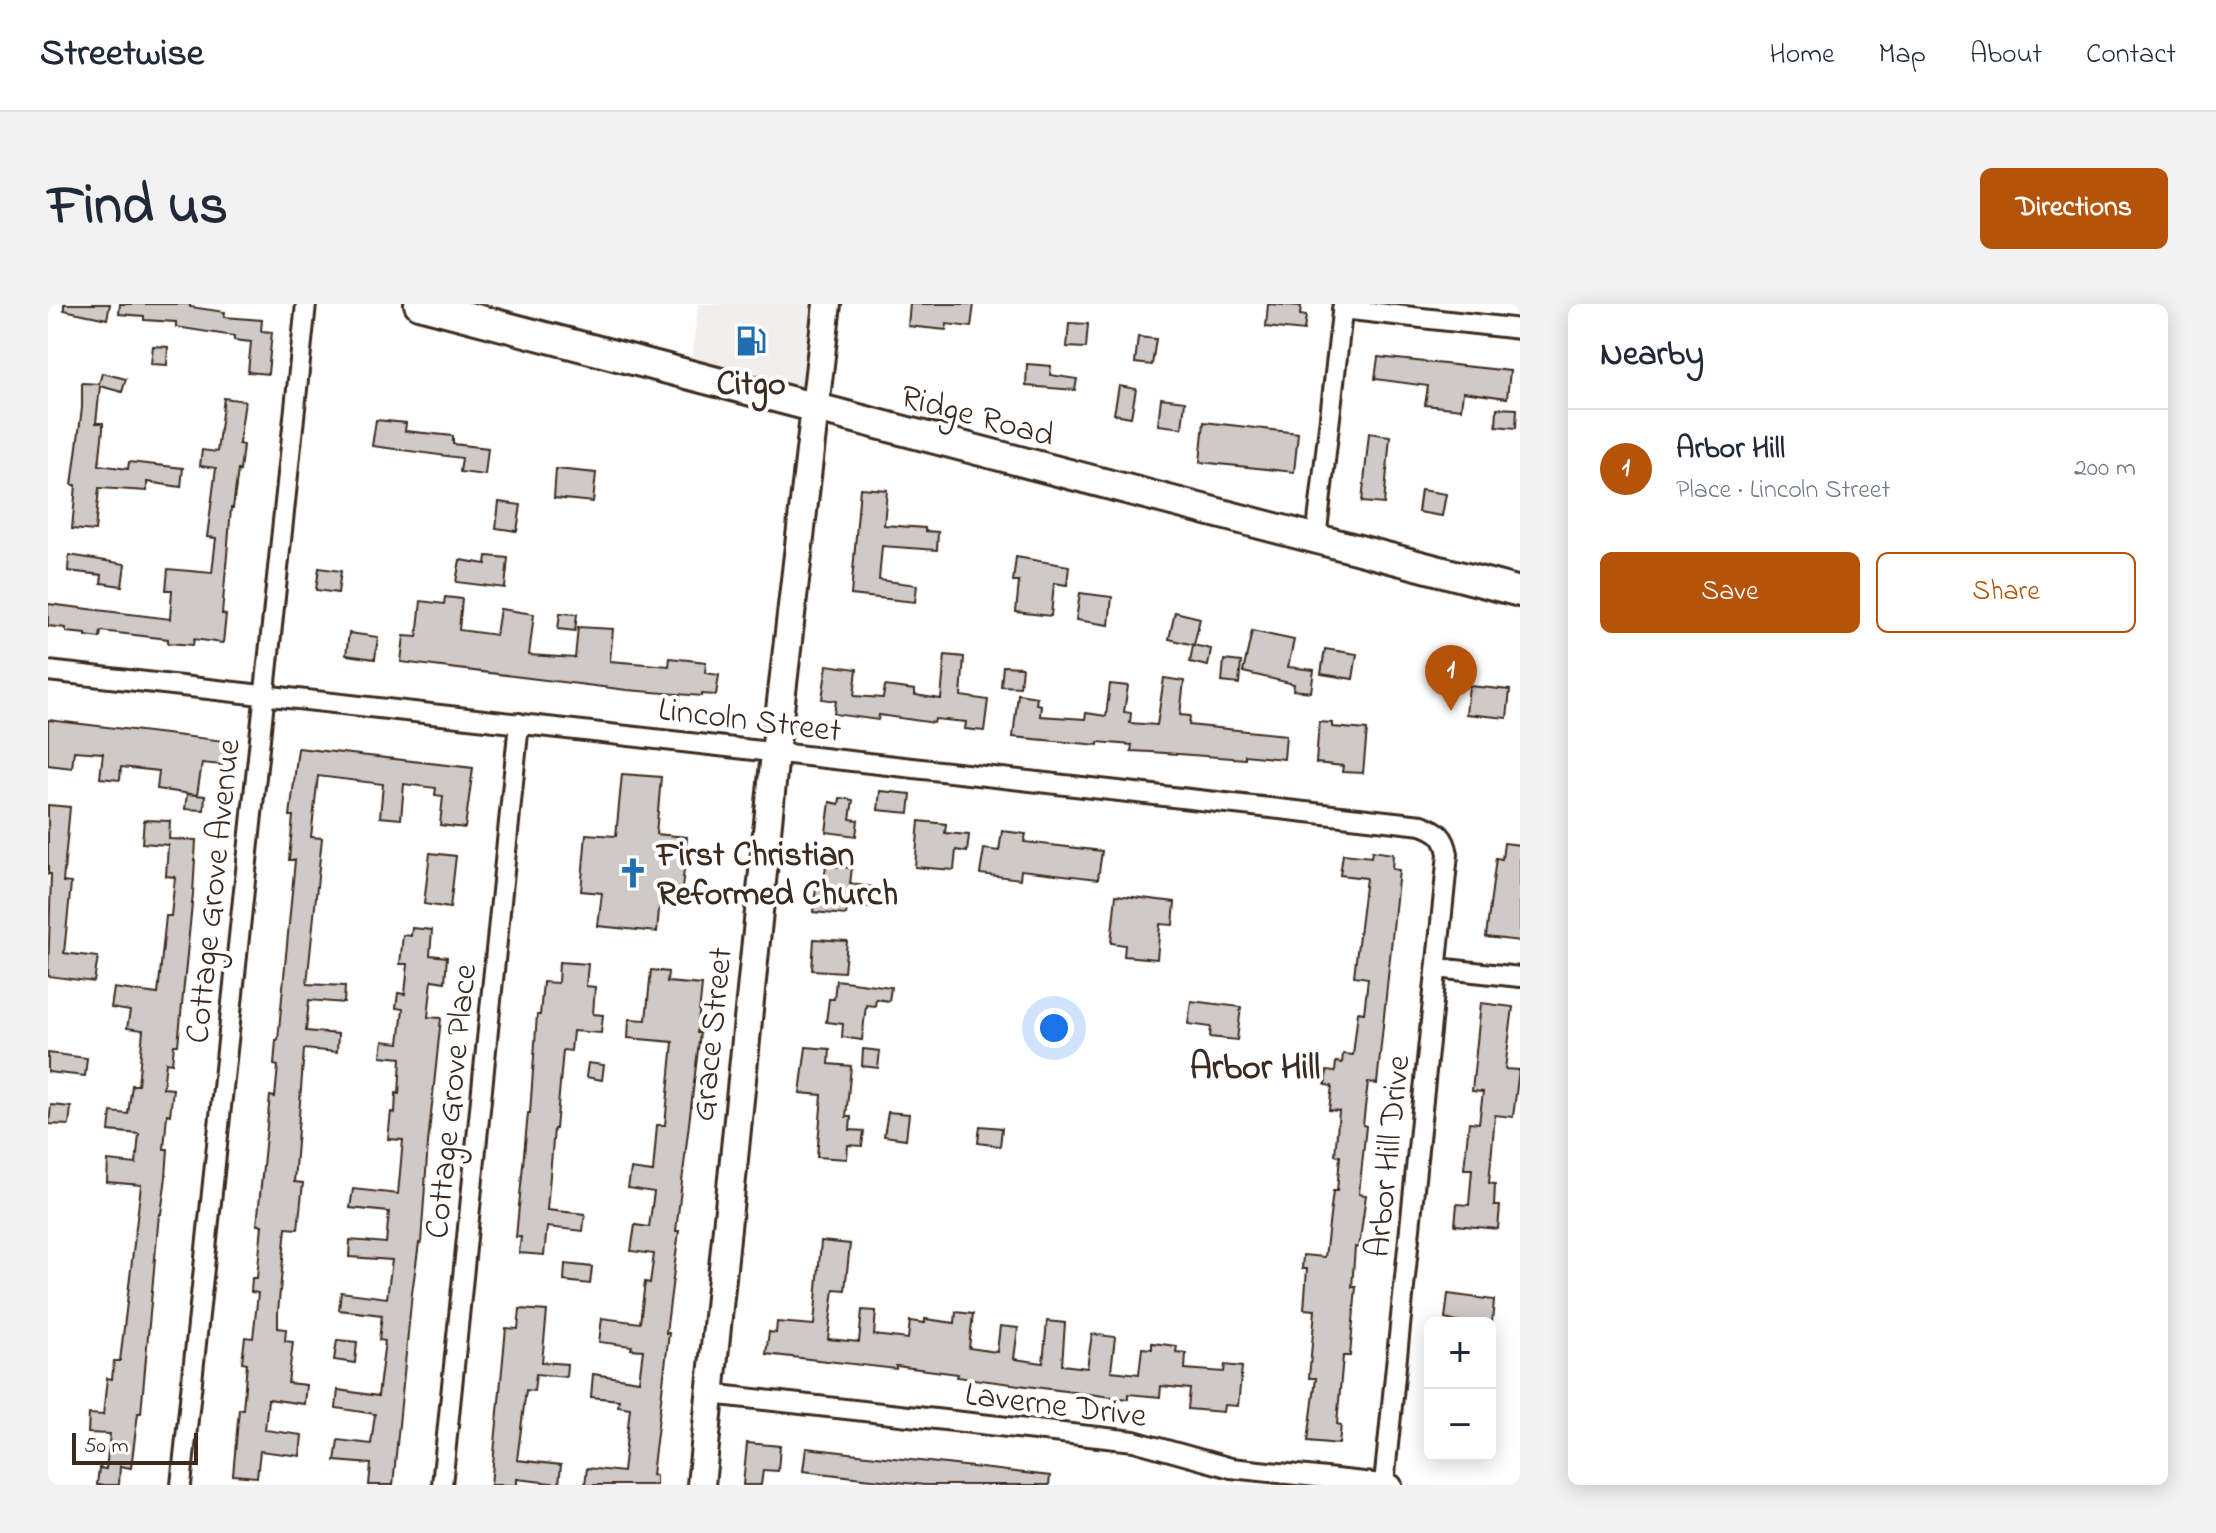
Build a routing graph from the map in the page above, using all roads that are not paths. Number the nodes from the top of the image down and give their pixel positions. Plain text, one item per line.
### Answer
1 (306, 304) edge
2 (419, 304) edge
3 (827, 304) edge
4 (1343, 307) edge
5 (1520, 329) edge
6 (816, 409) junction
7 (1316, 539) junction
8 (1520, 592) edge
9 (48, 671) edge
10 (263, 696) junction
11 (519, 723) junction
12 (775, 753) junction
13 (1443, 836) joint
14 (1437, 968) junction
15 (1520, 977) edge
16 (710, 1394) junction
17 (1384, 1484) edge
18 (181, 1485) edge
19 (442, 1485) edge
20 (701, 1485) edge
21 (1392, 1485) edge

1 - 10 street, Cottage Grove Avenue
2 - 6 main road, Ridge Road
3 - 6 street, Grace Street
4 - 5 street
4 - 7 street
6 - 7 main road, Ridge Road
6 - 12 street, Grace Street
7 - 8 main road, Ridge Road
9 - 10 street, Lincoln Street
10 - 11 street, Lincoln Street
10 - 18 street, Cottage Grove Avenue
11 - 12 street, Lincoln Street
11 - 19 street, Cottage Grove Place
12 - 13 street, Lincoln Street
12 - 16 street, Grace Street
13 - 14 street, Arbor Hill Drive
14 - 15 street
14 - 17 street, Arbor Hill Drive
16 - 17 street, Laverne Drive
16 - 20 street, Grace Street
17 - 21 street, Laverne Drive

